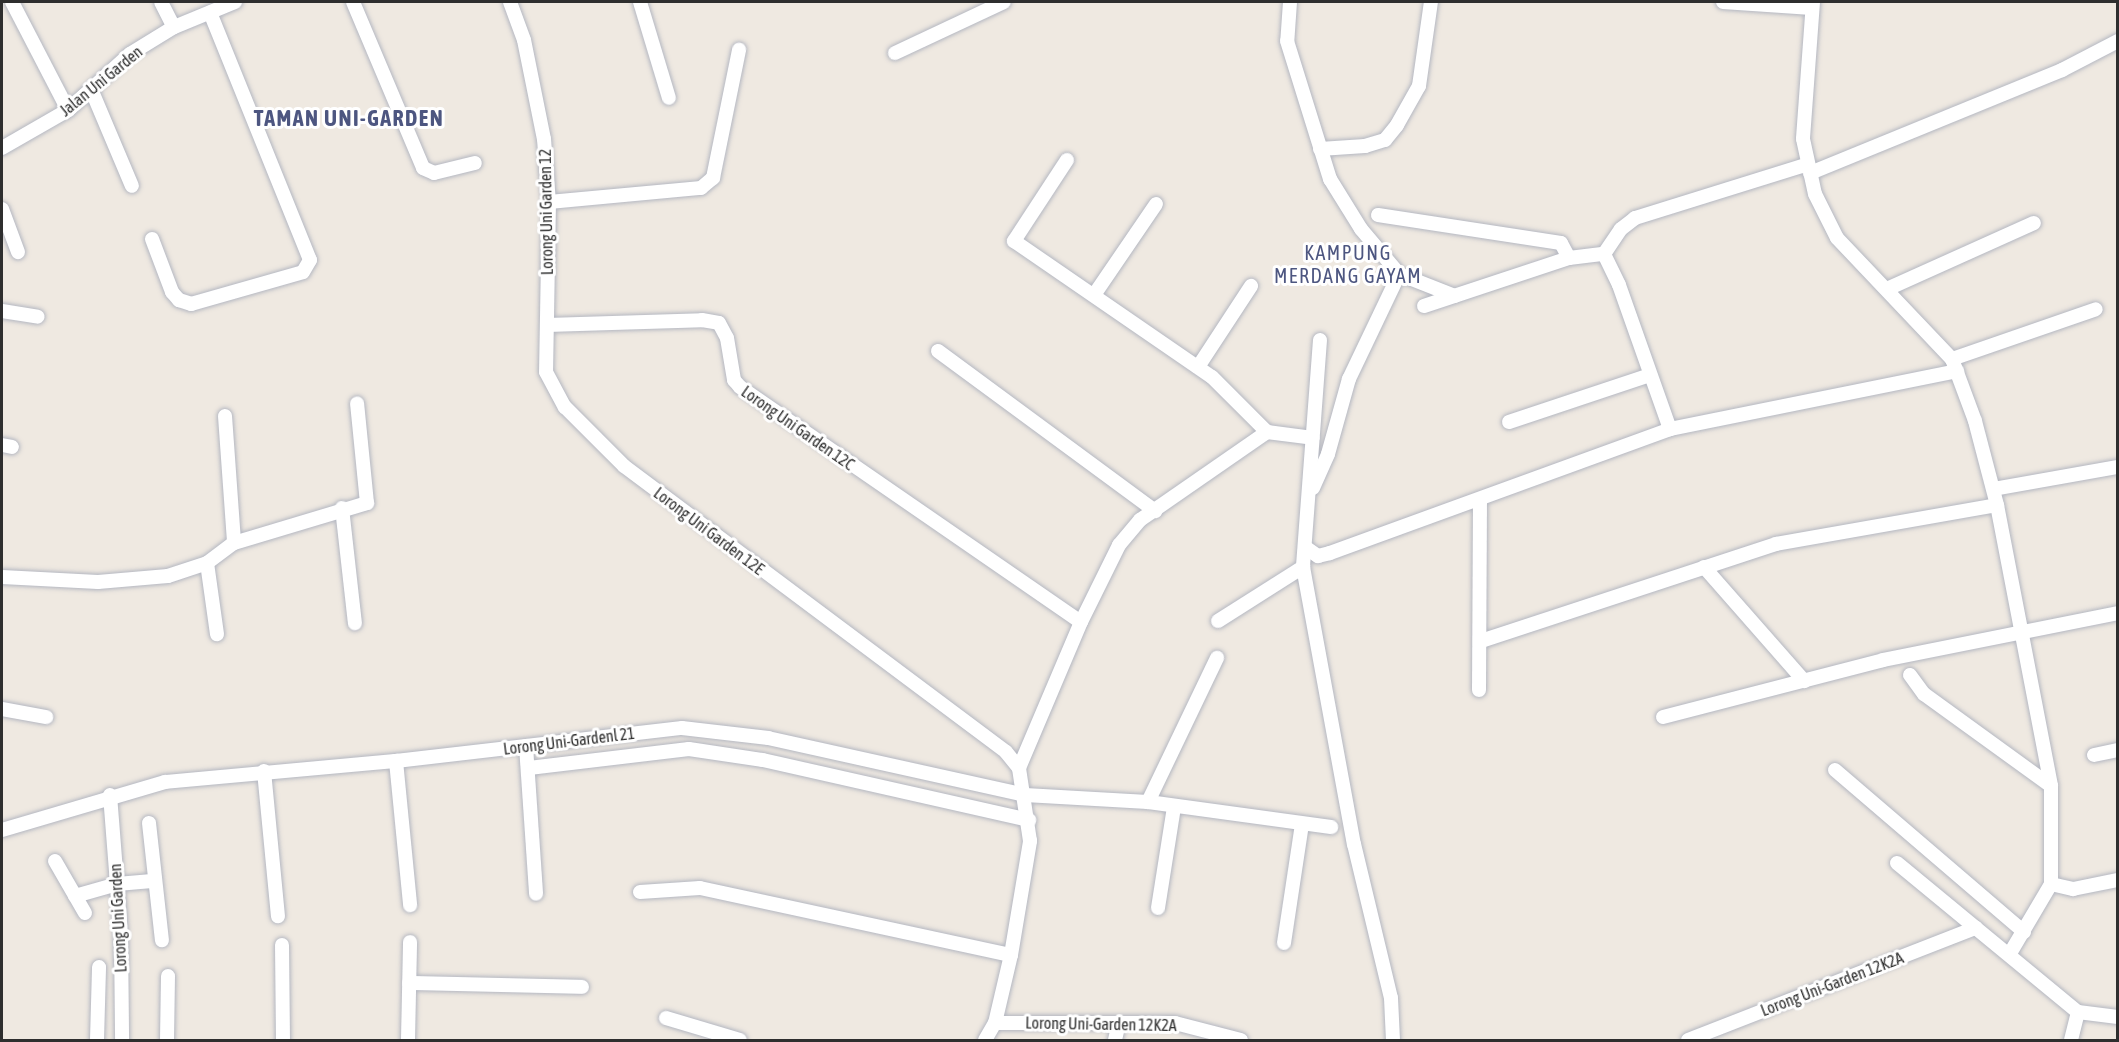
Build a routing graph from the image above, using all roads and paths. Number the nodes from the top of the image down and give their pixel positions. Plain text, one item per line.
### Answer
1 (12, 2) edge
2 (161, 2) edge
3 (235, 2) edge
4 (353, 2) edge
5 (510, 2) edge
6 (640, 2) edge
7 (1004, 2) edge
8 (1290, 2) edge
9 (1431, 2) edge
10 (1723, 2) edge
11 (1812, 5) edge
12 (210, 12) junction
13 (174, 27) junction
14 (2118, 41) edge
15 (739, 50) dead end
16 (894, 53) dead end
17 (91, 89) junction
18 (669, 98) dead end
19 (69, 110) junction
20 (2, 148) edge
21 (1320, 149) junction
22 (1067, 160) dead end
23 (475, 163) dead end
24 (1809, 168) junction
25 (132, 186) dead end
26 (549, 202) junction
27 (1156, 204) dead end
28 (2, 209) edge
29 (1378, 215) dead end
30 (2034, 223) dead end
31 (152, 239) dead end
32 (18, 252) dead end
33 (1604, 254) junction
34 (1569, 258) junction
35 (1400, 274) junction
36 (1251, 286) dead end
37 (1887, 289) junction
38 (1094, 295) junction
39 (1455, 296) junction
40 (1424, 306) dead end
41 (2096, 309) dead end
42 (2, 311) edge
43 (38, 317) dead end
44 (547, 325) junction
45 (1320, 340) dead end
46 (938, 351) dead end
47 (1955, 365) junction
48 (1198, 367) junction
49 (1650, 375) junction
50 (553, 388) joint
51 (357, 403) dead end
52 (225, 416) dead end
53 (1509, 422) dead end
54 (1670, 429) junction
55 (1267, 432) junction
56 (1313, 438) junction
57 (2118, 467) edge
58 (1994, 489) junction
59 (1309, 499) junction
60 (1480, 501) junction
61 (1997, 504) junction
62 (342, 508) junction
63 (1155, 511) junction
64 (234, 543) junction
65 (1305, 547) junction
66 (207, 563) junction
67 (1303, 567) junction
68 (1704, 567) junction
69 (2, 577) edge
70 (2118, 613) edge
71 (1218, 621) dead end
72 (1081, 622) junction
73 (355, 623) dead end
74 (2021, 632) junction
75 (217, 634) dead end
76 (1480, 641) junction
77 (1217, 658) dead end
78 (1910, 675) dead end
79 (1804, 681) junction
80 (1479, 690) dead end
81 (2, 709) edge
82 (46, 717) dead end
83 (1663, 717) dead end
84 (768, 738) junction
85 (526, 746) junction
86 (2118, 750) edge
87 (2094, 755) dead end
88 (763, 760) junction
89 (396, 761) junction
90 (529, 768) junction
91 (1019, 768) junction
92 (1835, 770) dead end
93 (264, 771) junction
94 (2051, 786) junction
95 (110, 795) junction
96 (1025, 795) junction
97 (1148, 802) junction
98 (1174, 807) junction
99 (1029, 820) junction
100 (150, 823) dead end
101 (1302, 824) junction
102 (1331, 827) dead end
103 (2, 830) edge
104 (55, 861) dead end
105 (1897, 864) dead end
106 (2118, 880) edge
107 (155, 881) junction
108 (117, 884) junction
109 (2051, 884) junction
110 (640, 892) dead end
111 (536, 894) dead end
112 (75, 896) junction
113 (410, 905) dead end
114 (1158, 908) dead end
115 (85, 913) dead end
116 (278, 916) dead end
117 (1976, 928) junction
118 (2024, 932) junction
119 (162, 940) dead end
120 (410, 942) dead end
121 (1284, 943) dead end
122 (282, 945) dead end
123 (1011, 955) junction
124 (2009, 955) junction
125 (99, 967) dead end
126 (168, 976) dead end
127 (409, 982) junction
128 (582, 987) dead end
129 (2078, 1012) junction
130 (2118, 1017) edge
131 (666, 1018) dead end
132 (995, 1023) junction
133 (1119, 1023) junction
134 (97, 1041) edge
135 (122, 1041) edge
136 (166, 1041) edge
137 (283, 1041) edge
138 (408, 1041) edge
139 (740, 1041) edge
140 (985, 1041) edge
141 (1115, 1041) edge
142 (1241, 1041) edge
143 (1393, 1041) edge
144 (1688, 1041) edge
145 (2071, 1041) edge

1 - 19 street
2 - 13 street
3 - 12 street, Jalan Uni Garden
4 - 23 street
5 - 26 street, Lorong Uni Garden 12
6 - 18 street
7 - 16 street
8 - 21 street
9 - 21 street
10 - 11 street
11 - 24 street
12 - 13 street, Jalan Uni Garden
12 - 31 street
13 - 17 street, Jalan Uni Garden
14 - 24 street
15 - 26 street
17 - 19 street, Jalan Uni Garden
17 - 25 street
19 - 20 street, Jalan Uni Garden
21 - 35 street
22 - 38 street
24 - 33 street
24 - 37 street
26 - 44 street, Lorong Uni Garden 12
27 - 38 street
28 - 32 street
29 - 34 street
30 - 37 street
33 - 34 street
33 - 49 street
34 - 39 street
35 - 39 street
35 - 59 street
36 - 48 street
37 - 47 street
38 - 48 street
39 - 40 street
41 - 47 street
42 - 43 street
44 - 50 street, Lorong Uni Garden 12
44 - 72 street, Lorong Uni Garden 12C
45 - 56 street
46 - 63 street
47 - 54 street
47 - 58 street
48 - 55 street
49 - 53 street
49 - 54 street
50 - 91 street, Lorong Uni Garden 12E
51 - 62 street
52 - 64 street
54 - 60 street
55 - 56 street
55 - 63 street
56 - 59 street
57 - 58 street
58 - 61 street
59 - 65 street
60 - 65 street
60 - 76 street
61 - 68 street
61 - 74 street
62 - 64 street
62 - 73 street
63 - 72 street
64 - 66 street
65 - 67 street
66 - 69 street
66 - 75 street
67 - 71 street
67 - 143 street
68 - 76 street
68 - 79 street
70 - 74 street
72 - 91 street
74 - 79 street
74 - 94 street
76 - 80 street
77 - 97 street
78 - 94 street
79 - 83 street
81 - 82 street
84 - 85 street, Lorong Uni-Gardenl 21
84 - 88 street
84 - 96 street, Lorong Uni-Gardenl 21
85 - 89 street, Lorong Uni-Gardenl 21
85 - 90 street
86 - 87 street
88 - 90 street
88 - 99 street
89 - 93 street, Lorong Uni-Gardenl 21
89 - 113 street
90 - 111 street
91 - 96 street
92 - 118 street
93 - 95 street, Lorong Uni-Gardenl 21
93 - 116 street
94 - 109 street
95 - 103 street, Lorong Uni-Gardenl 21
95 - 108 street, Lorong Uni Garden
96 - 97 street, Lorong Uni-Gardenl 21
96 - 99 street
97 - 98 street, Lorong Uni-Gardenl 21
98 - 101 street, Lorong Uni-Gardenl 21
98 - 114 street
99 - 123 street
100 - 107 street
101 - 102 street, Lorong Uni-Gardenl 21
101 - 121 street
104 - 112 street
105 - 117 street
106 - 109 street
107 - 108 street
107 - 119 street
108 - 112 street
108 - 135 street, Lorong Uni Garden
109 - 118 street
110 - 123 street
112 - 115 street
117 - 124 street
117 - 144 street, Lorong Uni-Garden 12K2A
118 - 124 street
120 - 127 street
122 - 137 street
123 - 132 street
124 - 129 street
125 - 134 street
126 - 136 street
127 - 128 street
127 - 138 street
129 - 130 street
129 - 145 street
131 - 139 street
132 - 133 street, Lorong Uni-Garden 12K2A
132 - 140 street
133 - 141 street
133 - 142 street, Lorong Uni-Garden 12K2A

